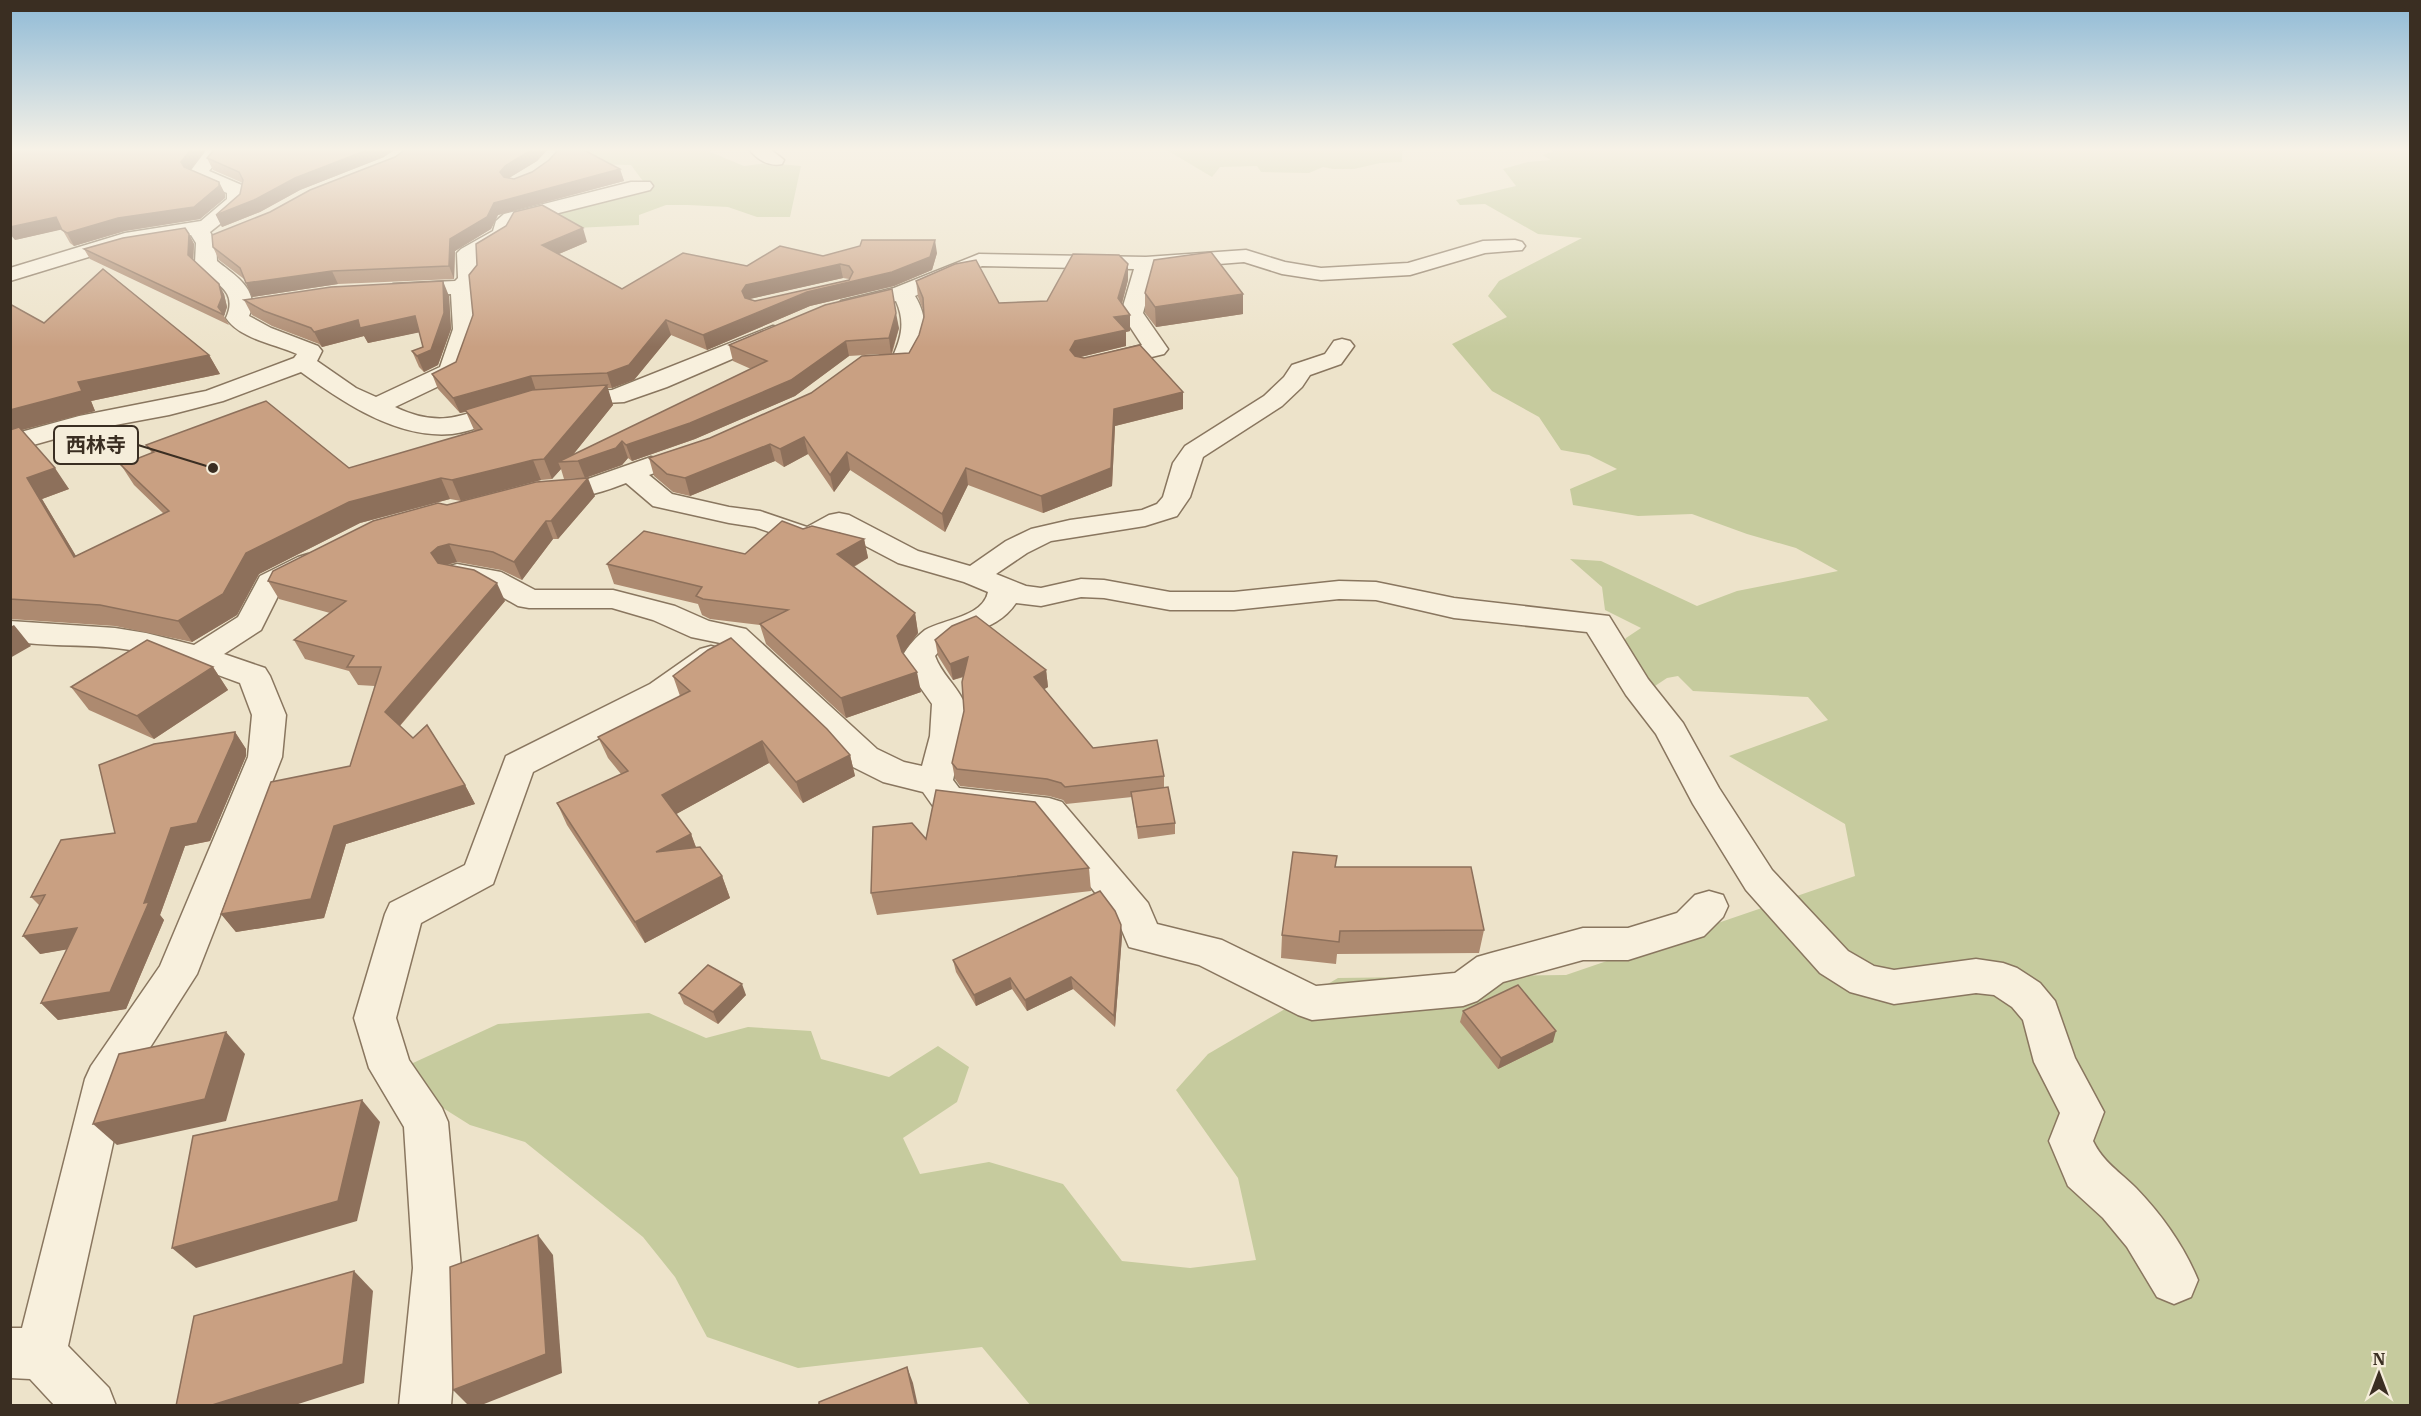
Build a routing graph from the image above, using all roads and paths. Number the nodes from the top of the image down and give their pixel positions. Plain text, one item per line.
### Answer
1 (226, 215) edge
2 (516, 215) edge
3 (210, 237) junction
4 (1515, 246) dead end
5 (1146, 263) junction
6 (10, 274) edge
7 (461, 287) junction
8 (841, 288) edge
9 (911, 289) junction
10 (383, 290) edge
11 (829, 310) edge
12 (789, 326) edge
13 (1342, 346) dead end
14 (304, 363) junction
15 (1085, 365) edge
16 (849, 370) edge
17 (377, 406) junction
18 (14, 448) edge
19 (673, 458) edge
20 (630, 473) junction
21 (520, 496) edge
22 (331, 552) edge
23 (457, 573) edge
24 (989, 582) junction
25 (10, 631) edge
26 (736, 637) junction
27 (198, 657) junction
28 (935, 782) junction
29 (1709, 906) dead end
30 (2174, 1280) dead end
31 (26, 1353) edge
32 (90, 1406) edge
33 (425, 1406) edge

1 - 3 street
2 - 7 street
3 - 6 street
3 - 14 street
4 - 5 street
5 - 9 street
5 - 15 street
7 - 10 street
7 - 17 street
8 - 9 street
9 - 11 street
9 - 16 street
12 - 17 street
13 - 24 street
14 - 17 street
14 - 18 street
19 - 20 street
20 - 21 street
20 - 24 street
22 - 27 street
23 - 26 street
24 - 28 street
24 - 30 street
25 - 27 street
26 - 28 street
26 - 33 street
27 - 31 street
28 - 29 street
31 - 32 street

